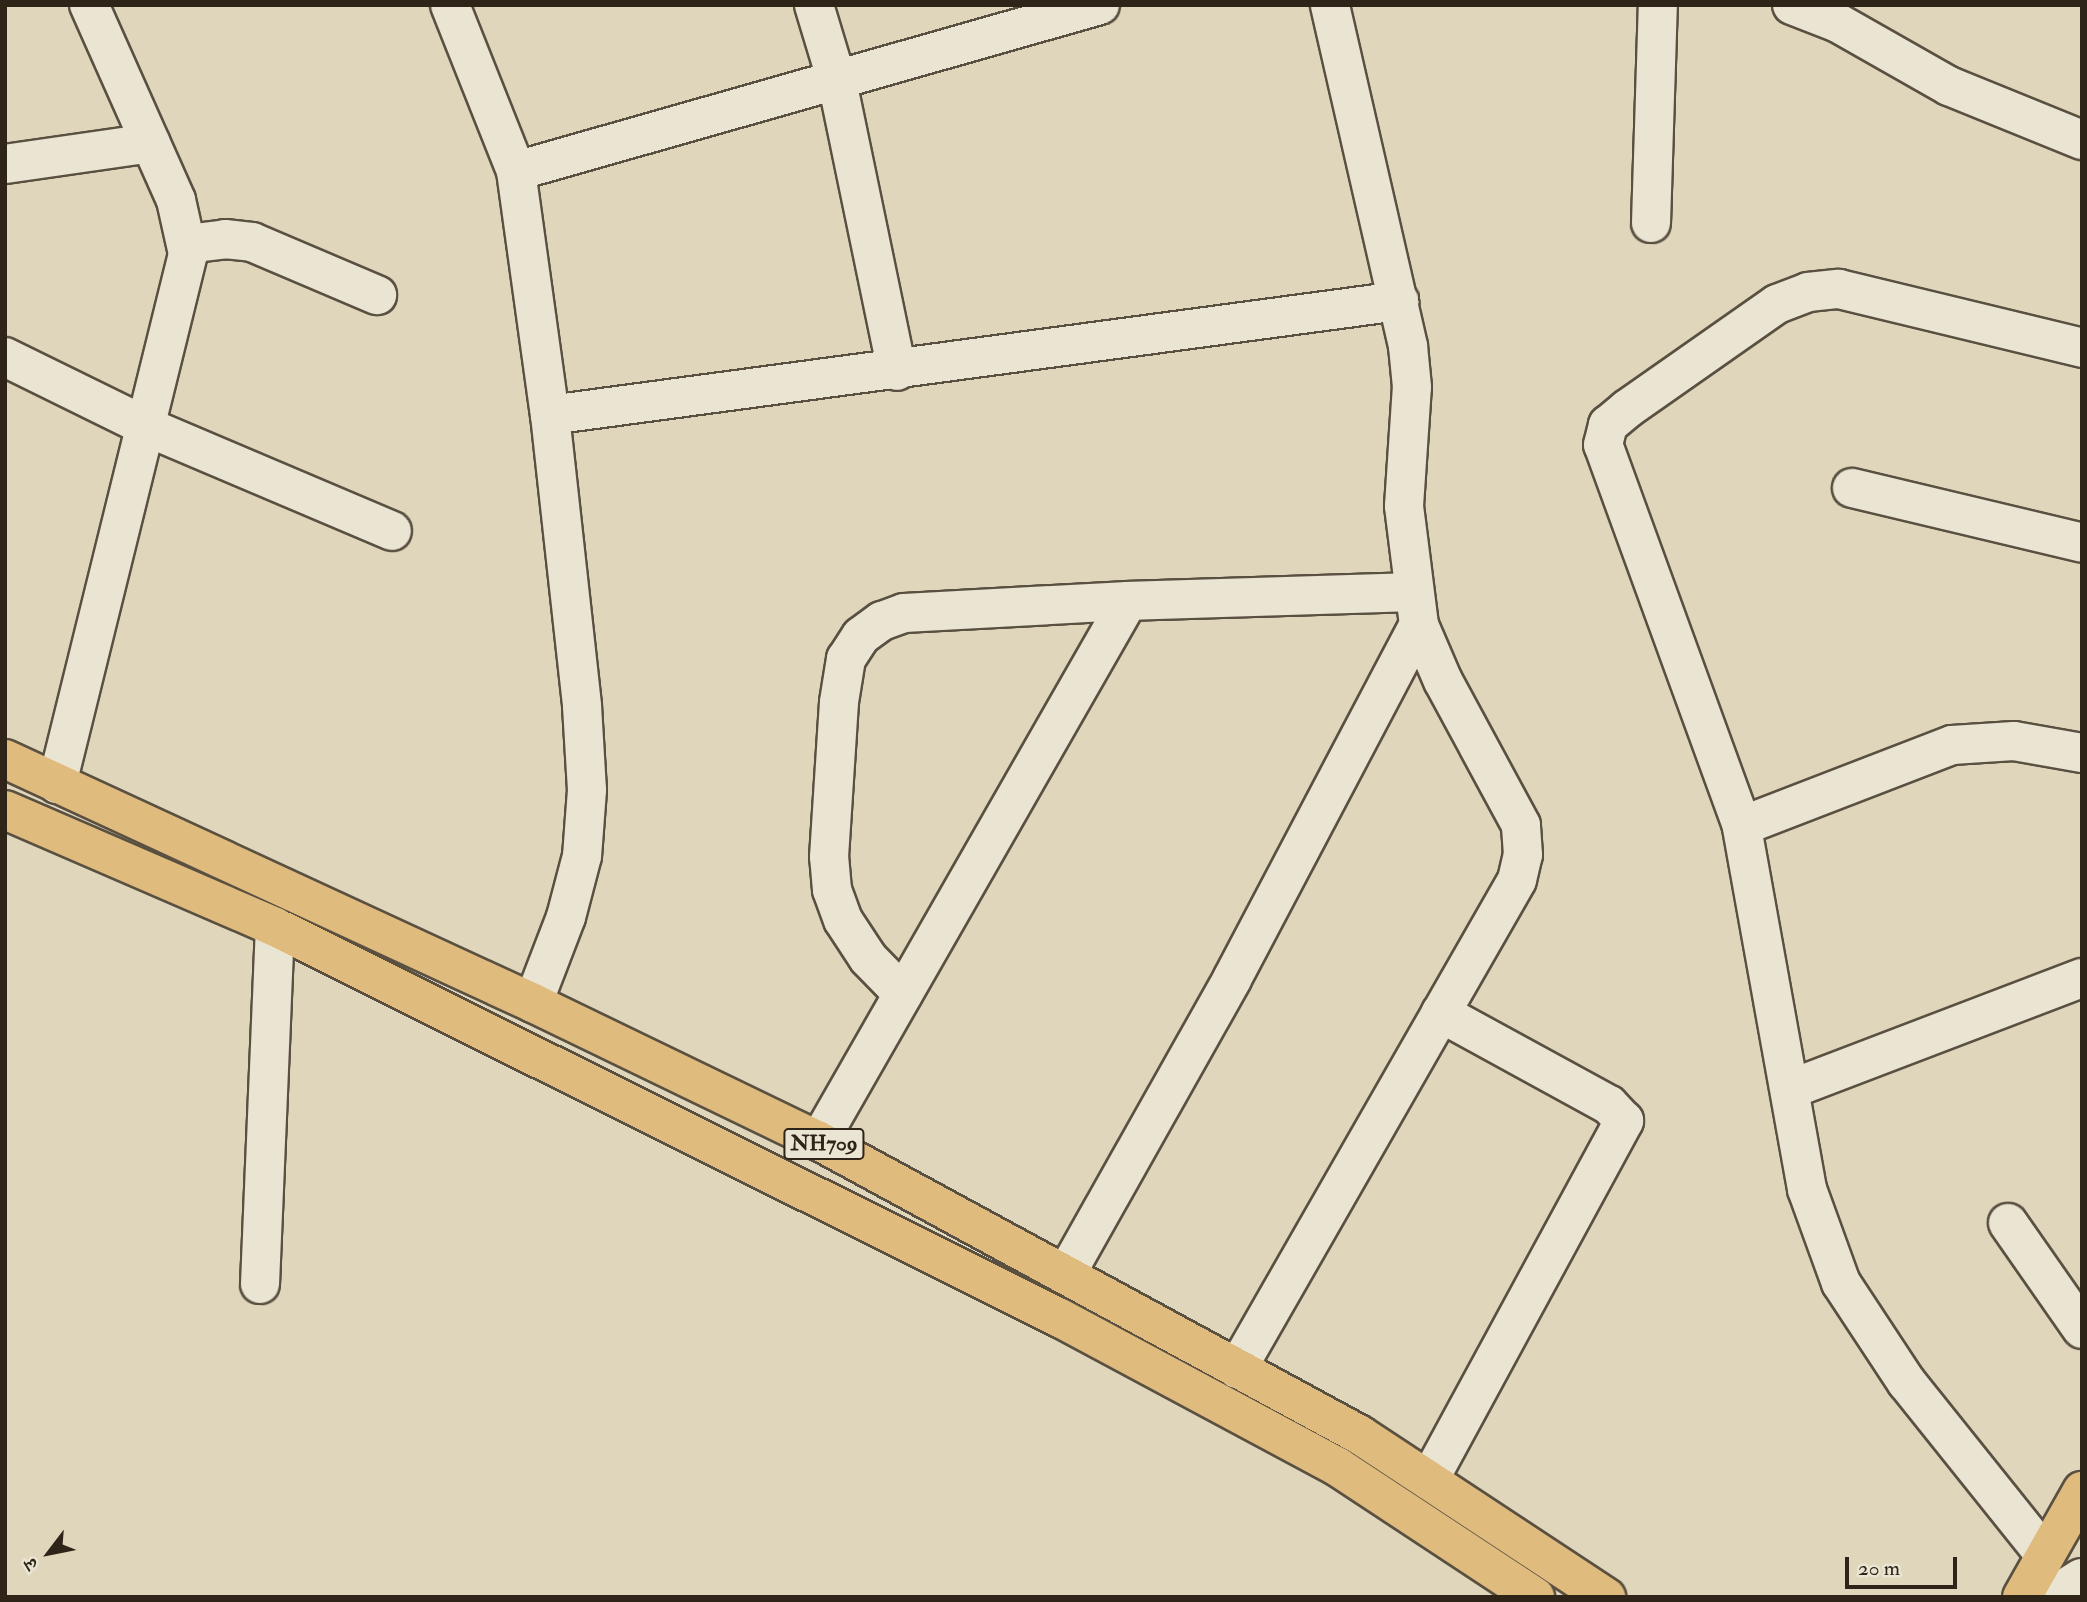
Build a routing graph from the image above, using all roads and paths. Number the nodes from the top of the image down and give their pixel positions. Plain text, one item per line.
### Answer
1 (89, 5) edge
2 (450, 5) edge
3 (814, 5) edge
4 (1100, 5) edge
5 (1330, 5) edge
6 (1658, 5) edge
7 (1793, 5) edge
8 (837, 81) junction
9 (2082, 140) edge
10 (150, 143) junction
11 (5, 164) edge
12 (516, 171) junction
13 (1651, 223) dead end
14 (187, 244) junction
15 (377, 295) dead end
16 (1399, 301) junction
17 (2082, 348) edge
18 (5, 357) edge
19 (897, 371) junction
20 (550, 415) junction
21 (147, 427) junction
22 (1852, 488) dead end
23 (392, 531) dead end
24 (2082, 543) edge
25 (1128, 601) junction
26 (1416, 608) junction
27 (2082, 753) edge
28 (5, 759) edge
29 (57, 784) junction
30 (5, 810) edge
31 (1742, 826) junction
32 (275, 927) junction
33 (2082, 978) edge
34 (903, 994) junction
35 (533, 1003) junction
36 (1441, 1013) junction
37 (1791, 1089) junction
38 (819, 1141) junction
39 (2008, 1223) dead end
40 (1066, 1274) junction
41 (260, 1284) dead end
42 (2082, 1329) edge
43 (1237, 1369) junction
44 (1429, 1480) junction
45 (2082, 1491) edge
46 (2045, 1555) junction
47 (2082, 1578) edge
48 (1535, 1597) edge
49 (1606, 1597) edge
50 (2022, 1597) edge
51 (2051, 1597) edge

1 - 10 street
2 - 12 street
3 - 8 street
4 - 8 street
5 - 16 street
6 - 13 street
7 - 9 street
8 - 12 street
8 - 19 street
10 - 11 street
10 - 14 street
12 - 20 street
14 - 15 street
14 - 21 street
16 - 19 street
16 - 26 street
17 - 31 street
18 - 21 street
19 - 20 street
20 - 35 street
21 - 23 street
21 - 29 street
22 - 24 street
25 - 26 street
25 - 34 street
25 - 34 street
26 - 36 street
26 - 40 street
27 - 31 street
28 - 29 main road, NH709
29 - 35 main road, NH709
30 - 32 main road, NH709
31 - 37 street
32 - 41 street
32 - 48 main road, NH709
33 - 37 street
34 - 38 street
35 - 38 main road, NH709
36 - 43 street
36 - 44 street
37 - 46 street
38 - 40 main road, NH709
39 - 42 street
40 - 43 main road, NH709
43 - 44 main road, NH709
44 - 49 main road, NH709
45 - 46 main road
46 - 50 main road
47 - 51 street

